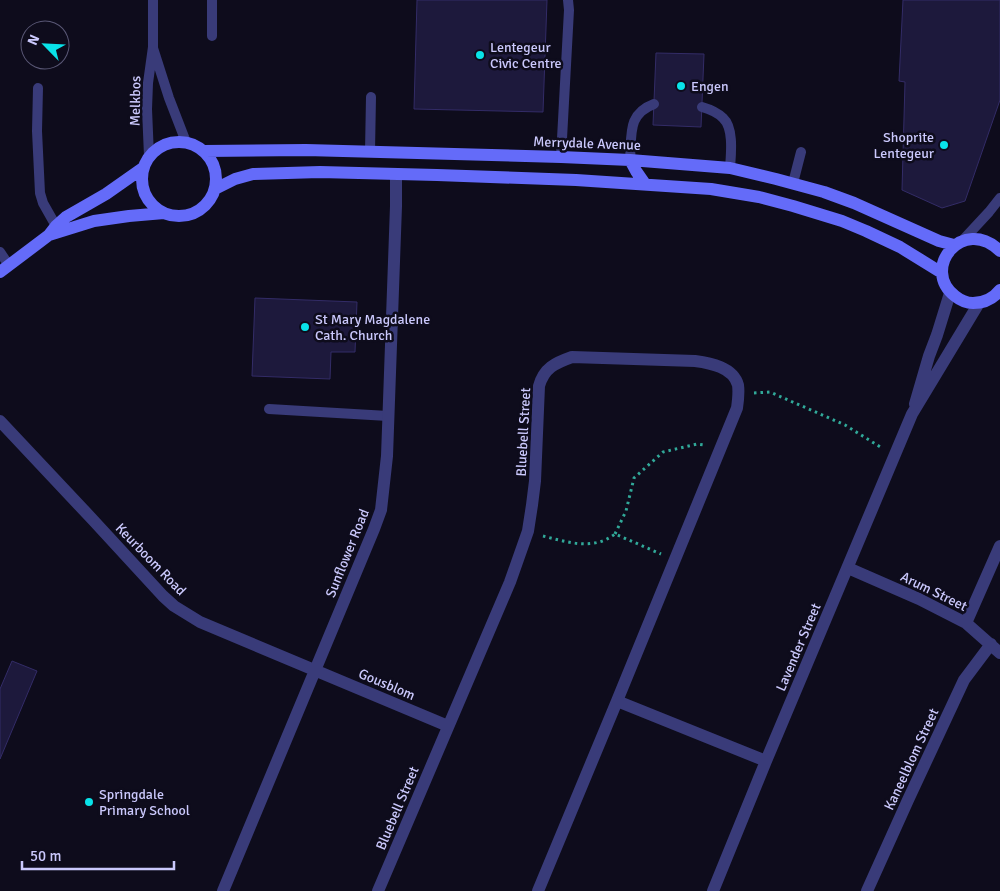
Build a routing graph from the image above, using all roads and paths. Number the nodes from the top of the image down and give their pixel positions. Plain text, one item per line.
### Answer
1 (153, 0) edge
2 (212, 0) edge
3 (568, 0) edge
4 (212, 36) dead end
5 (153, 47) junction
6 (38, 88) dead end
7 (370, 97) dead end
8 (654, 104) dead end
9 (702, 107) dead end
10 (186, 142) junction
11 (204, 151) junction
12 (370, 152) junction
13 (801, 152) dead end
14 (150, 156) junction
15 (561, 157) junction
16 (630, 160) junction
17 (143, 168) junction
18 (730, 168) junction
19 (396, 174) junction
20 (793, 183) junction
21 (645, 184) junction
22 (215, 189) junction
23 (1000, 198) edge
24 (164, 213) junction
25 (53, 230) junction
26 (959, 243) junction
27 (1000, 250) edge
28 (0, 252) edge
29 (4, 268) edge
30 (942, 273) junction
31 (950, 292) junction
32 (998, 296) edge
33 (979, 303) junction
34 (738, 394) junction
35 (269, 409) dead end
36 (912, 414) junction
37 (388, 416) junction
38 (0, 421) edge
39 (722, 447) junction
40 (894, 457) junction
41 (528, 531) junction
42 (615, 534) junction
43 (1000, 546) edge
44 (676, 560) junction
45 (848, 568) junction
46 (966, 623) junction
47 (996, 649) edge
48 (315, 670) junction
49 (617, 701) junction
50 (448, 726) junction
51 (766, 761) junction
52 (223, 891) edge
53 (378, 891) edge
54 (538, 891) edge
55 (713, 891) edge
56 (866, 891) edge

1 - 5 lane, Melkbos
2 - 4 lane
3 - 15 lane
5 - 10 lane, Melkbos
5 - 14 lane, Melkbos
6 - 25 lane
7 - 12 lane
8 - 16 lane
9 - 18 lane
10 - 11 street
10 - 14 street
11 - 12 street, Merrydale Avenue
11 - 22 street
12 - 15 street, Merrydale Avenue
13 - 20 lane
14 - 17 street
15 - 16 street, Merrydale Avenue
16 - 18 street, Merrydale Avenue
16 - 21 street
17 - 24 street
17 - 25 street
18 - 20 street, Merrydale Avenue
19 - 21 street
19 - 22 street
19 - 37 street, Sunflower Road
20 - 26 street, Merrydale Avenue
21 - 30 street
22 - 24 street
23 - 26 lane
24 - 25 street
25 - 29 street
26 - 27 street, Merrydale Avenue
26 - 30 street
28 - 29 lane
30 - 31 street
31 - 33 street
31 - 36 street, Lavender Street
32 - 33 street
33 - 36 street, Lavender Street
34 - 39 street
34 - 40 path
34 - 41 street, Bluebell Street
35 - 37 lane
36 - 40 street, Lavender Street
37 - 48 street, Sunflower Road
38 - 48 street, Keurboom Road
39 - 42 path
39 - 44 street
40 - 45 street, Lavender Street
41 - 42 path
41 - 50 street, Bluebell Street
42 - 44 path
43 - 46 street
44 - 49 street
45 - 46 street, Arum Street
45 - 51 street, Lavender Street
46 - 47 street, Arum Street
47 - 56 street, Kaneelblom Street
48 - 50 street, Gousblom
48 - 52 street, Sunflower Road
49 - 51 street
49 - 54 street
50 - 53 street, Bluebell Street
51 - 55 street, Lavender Street

